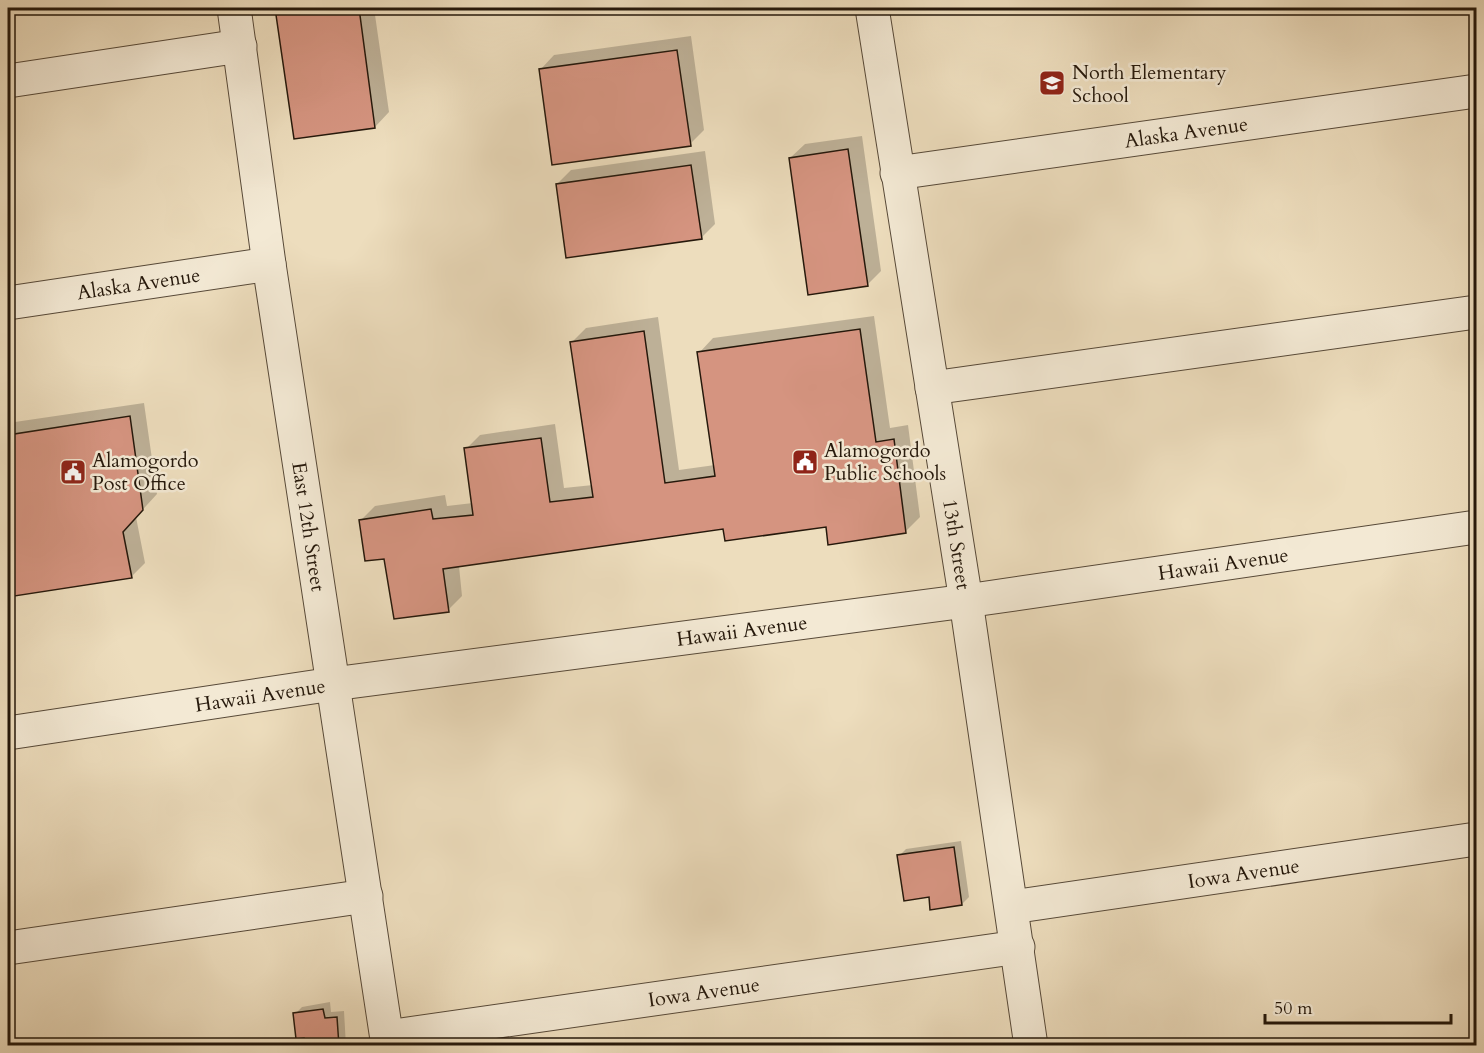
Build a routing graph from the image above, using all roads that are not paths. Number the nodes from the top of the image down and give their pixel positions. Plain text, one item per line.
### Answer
1 (234, 8) edge
2 (872, 8) edge
3 (240, 46) junction
4 (8, 81) edge
5 (1476, 91) edge
6 (897, 172) junction
7 (269, 264) junction
8 (8, 303) edge
9 (1476, 312) edge
10 (932, 388) junction
11 (1476, 527) edge
12 (966, 601) junction
13 (333, 684) junction
14 (8, 733) edge
15 (1476, 839) edge
16 (366, 896) junction
17 (1012, 907) junction
18 (1018, 947) junction
19 (8, 948) edge
20 (388, 1041) edge
21 (1031, 1046) edge

1 - 3 street, East 12th Street
2 - 6 street, 13th Street
3 - 4 street
3 - 7 street, East 12th Street
5 - 6 street, Alaska Avenue
6 - 10 street, 13th Street
7 - 8 street, Alaska Avenue
7 - 13 street, East 12th Street
9 - 10 street
10 - 12 street, 13th Street
11 - 12 street, Hawaii Avenue
12 - 13 street, Hawaii Avenue
12 - 17 street, 13th Street
13 - 14 street, Hawaii Avenue
13 - 16 street, East 12th Street
15 - 17 street, Iowa Avenue
16 - 19 street
16 - 20 street, East 12th Street
17 - 18 street, 13th Street
18 - 20 street, Iowa Avenue
18 - 21 street, 13th Street

